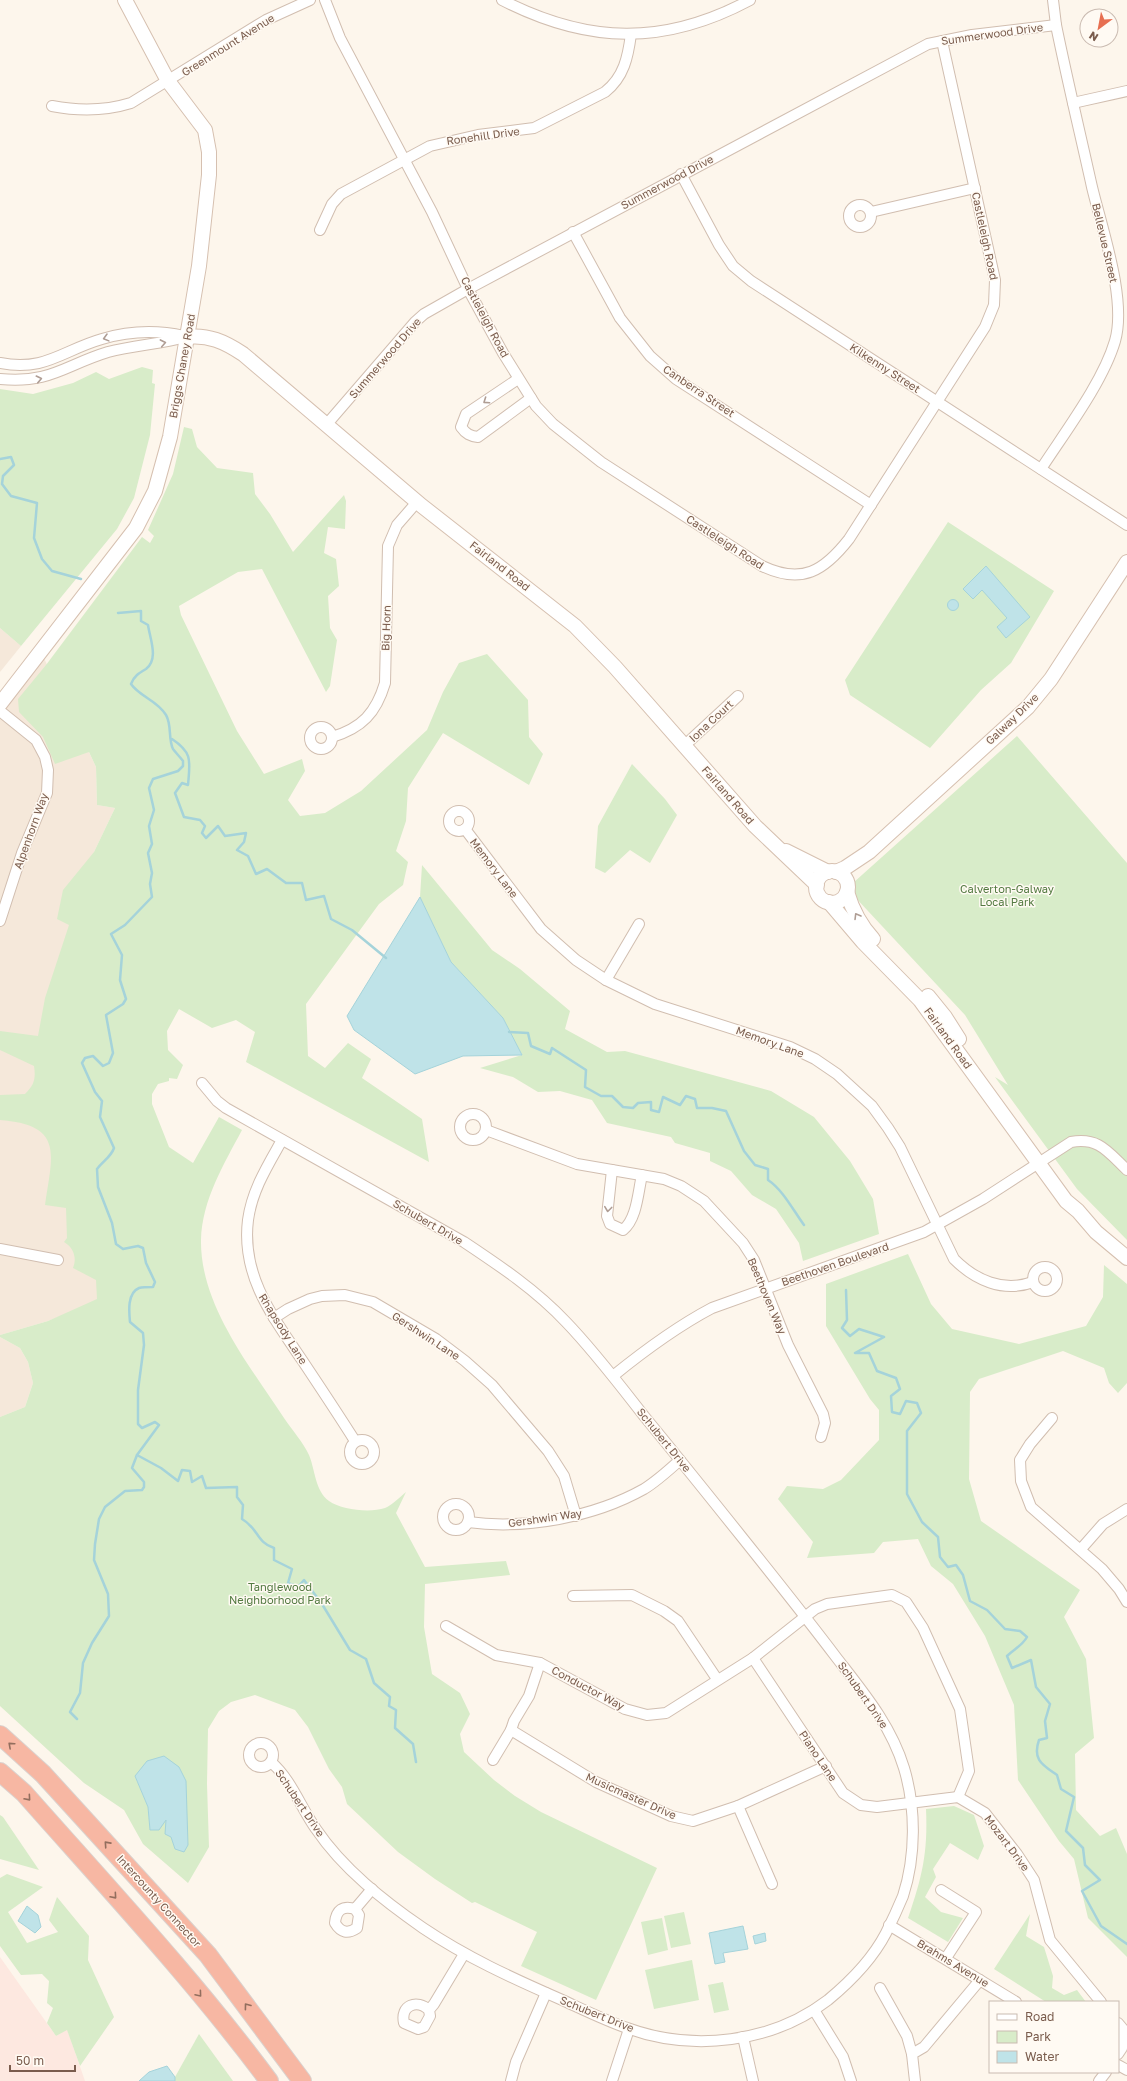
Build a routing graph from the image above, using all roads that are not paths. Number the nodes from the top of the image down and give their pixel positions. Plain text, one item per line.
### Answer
1 (125, 0) edge
2 (310, 0) edge
3 (325, 0) edge
4 (502, 0) edge
5 (750, 0) edge
6 (1053, 0) edge
7 (1056, 25) junction
8 (630, 34) junction
9 (942, 41) junction
10 (168, 81) junction
11 (1127, 91) edge
12 (1073, 103) junction
13 (52, 106) dead end
14 (403, 160) junction
15 (681, 174) junction
16 (975, 188) junction
17 (871, 212) dead end
18 (320, 230) dead end
19 (573, 232) junction
20 (468, 288) junction
21 (134, 333) junction
22 (186, 337) junction
23 (136, 348) junction
24 (0, 363) edge
25 (0, 379) edge
26 (518, 379) junction
27 (531, 398) junction
28 (938, 402) junction
29 (327, 424) junction
30 (1041, 469) junction
31 (417, 502) junction
32 (871, 504) junction
33 (1127, 525) edge
34 (1127, 562) edge
35 (738, 696) dead end
36 (0, 704) edge
37 (0, 711) edge
38 (332, 737) dead end
39 (684, 746) junction
40 (465, 829) dead end
41 (777, 846) junction
42 (869, 852) junction
43 (832, 872) junction
44 (816, 885) junction
45 (847, 888) junction
46 (829, 902) junction
47 (0, 921) edge
48 (639, 924) dead end
49 (606, 980) junction
50 (202, 1083) dead end
51 (1013, 1125) junction
52 (486, 1130) dead end
53 (282, 1140) junction
54 (1038, 1163) junction
55 (612, 1170) junction
56 (1127, 1170) edge
57 (642, 1175) junction
58 (1066, 1201) junction
59 (937, 1226) junction
60 (0, 1249) edge
61 (1127, 1258) edge
62 (58, 1260) dead end
63 (1127, 1268) edge
64 (1033, 1282) dead end
65 (765, 1288) junction
66 (274, 1318) junction
67 (613, 1376) junction
68 (1052, 1418) dead end
69 (821, 1437) dead end
70 (356, 1441) dead end
71 (680, 1460) junction
72 (1127, 1509) edge
73 (576, 1516) junction
74 (468, 1522) dead end
75 (1081, 1549) junction
76 (573, 1596) dead end
77 (1127, 1602) edge
78 (806, 1618) junction
79 (446, 1626) dead end
80 (753, 1658) junction
81 (540, 1662) junction
82 (717, 1679) junction
83 (511, 1730) junction
84 (0, 1735) edge
85 (493, 1760) dead end
86 (271, 1762) dead end
87 (826, 1766) junction
88 (0, 1772) edge
89 (958, 1797) junction
90 (911, 1802) junction
91 (738, 1806) junction
92 (772, 1884) dead end
93 (372, 1890) junction
94 (941, 1890) dead end
95 (356, 1909) dead end
96 (890, 1925) junction
97 (464, 1954) junction
98 (946, 1958) junction
99 (980, 1980) junction
100 (880, 1988) dead end
101 (546, 1993) junction
102 (1014, 2001) edge
103 (1100, 2001) edge
104 (429, 2010) dead end
105 (814, 2010) junction
106 (1119, 2024) edge
107 (629, 2029) junction
108 (270, 2037) junction
109 (742, 2038) junction
110 (1119, 2052) edge
111 (912, 2054) junction
112 (1105, 2073) edge
113 (269, 2081) edge
114 (302, 2081) edge
115 (307, 2081) edge
116 (511, 2081) edge
117 (612, 2081) edge
118 (753, 2081) edge
119 (851, 2081) edge
120 (915, 2081) edge
121 (1099, 2081) edge

1 - 10 main road, Briggs Chaney Road
2 - 10 street, Greenmount Avenue
3 - 14 street, Castleleigh Road
4 - 8 street
5 - 8 street
6 - 7 street, Bellevue Street
7 - 9 street, Summerwood Drive
7 - 12 street, Bellevue Street
8 - 14 street, Ronehill Drive
9 - 15 street, Summerwood Drive
9 - 16 street, Castleleigh Road
10 - 13 street, Greenmount Avenue
10 - 22 main road, Briggs Chaney Road
11 - 12 street
12 - 30 street, Bellevue Street
14 - 18 street, Ronehill Drive
14 - 20 street, Castleleigh Road
15 - 19 street, Summerwood Drive
15 - 28 street, Kilkenny Street
16 - 17 street
16 - 28 street, Castleleigh Road
19 - 20 street, Summerwood Drive
19 - 32 street, Canberra Street
20 - 26 street, Castleleigh Road
20 - 29 street, Summerwood Drive
21 - 22 street
21 - 23 street
21 -> 24 street
23 -> 22 street
22 - 29 main road, Fairland Road
22 - 36 main road, Briggs Chaney Road
25 -> 23 street
26 - 27 street, Castleleigh Road
26 -> 27 street
27 - 32 street, Castleleigh Road
28 - 30 street, Kilkenny Street
28 - 32 street, Castleleigh Road
29 - 31 main road, Fairland Road
30 - 33 street, Kilkenny Street
31 - 38 street, Big Horn
31 - 39 main road, Fairland Road
34 - 42 main road, Galway Drive
35 - 39 street, Iona Court
37 - 47 street, Alpenhorn Way
39 - 41 main road, Fairland Road
40 - 49 street, Memory Lane
41 - 43 main road, Fairland Road
41 - 44 main road, Fairland Road
42 - 43 main road, Galway Drive
42 - 45 main road, Galway Drive
43 - 44 main road
43 - 45 main road
44 - 46 main road
45 - 46 main road
51 -> 45 main road, Fairland Road
46 - 51 main road, Fairland Road
48 - 49 street
49 - 59 street, Memory Lane
50 - 53 street, Schubert Drive
51 - 54 main road, Fairland Road
52 - 55 street, Beethoven Way
53 - 66 street, Rhapsody Lane
53 - 67 street, Schubert Drive
54 - 56 street, Beethoven Boulevard
54 - 58 main road, Fairland Road
54 - 59 street, Beethoven Boulevard
55 - 57 street, Beethoven Way
55 -> 57 street
57 - 65 street, Beethoven Way
58 - 61 main road, Fairland Road
58 - 63 main road, Fairland Road
59 - 64 street, Memory Lane
59 - 65 street, Beethoven Boulevard
60 - 62 street
65 - 67 street, Beethoven Boulevard
65 - 69 street, Beethoven Way
66 - 70 street, Rhapsody Lane
66 - 73 street, Gershwin Lane
67 - 71 street, Schubert Drive
68 - 75 street
71 - 73 street, Gershwin Way
71 - 78 street, Schubert Drive
72 - 75 street
73 - 74 street, Gershwin Way
75 - 77 street
76 - 82 street
78 - 80 street, Conductor Way
78 - 89 street, Conductor Way
78 - 90 street, Schubert Drive
79 - 81 street, Conductor Way
80 - 82 street, Conductor Way
80 - 87 street, Piano Lane
81 - 82 street, Conductor Way
81 - 83 street
83 - 85 street
83 - 91 street, Musicmaster Drive
108 -> 84 highway, Intercounty Connector
86 - 93 street, Schubert Drive
87 - 90 street, Piano Lane
87 - 91 street, Musicmaster Drive
88 -> 113 highway
89 - 90 street
89 - 103 street, Mozart Drive
90 - 96 street, Schubert Drive
91 - 92 street
93 - 95 street
93 - 97 street, Schubert Drive
94 - 98 street
96 - 98 street, Brahms Avenue
96 - 105 street, Schubert Drive
97 - 101 street, Schubert Drive
97 - 104 street
98 - 99 street, Brahms Avenue
99 - 102 street, Brahms Avenue
99 - 111 street
100 - 111 street
101 - 107 street, Schubert Drive
101 - 116 street
105 - 109 street, Schubert Drive
105 - 119 street
106 - 110 street
107 - 109 street, Schubert Drive
107 - 117 street
108 - 114 highway, Intercounty Connector
108 - 115 highway
109 - 118 street
111 - 120 street
112 - 121 street

